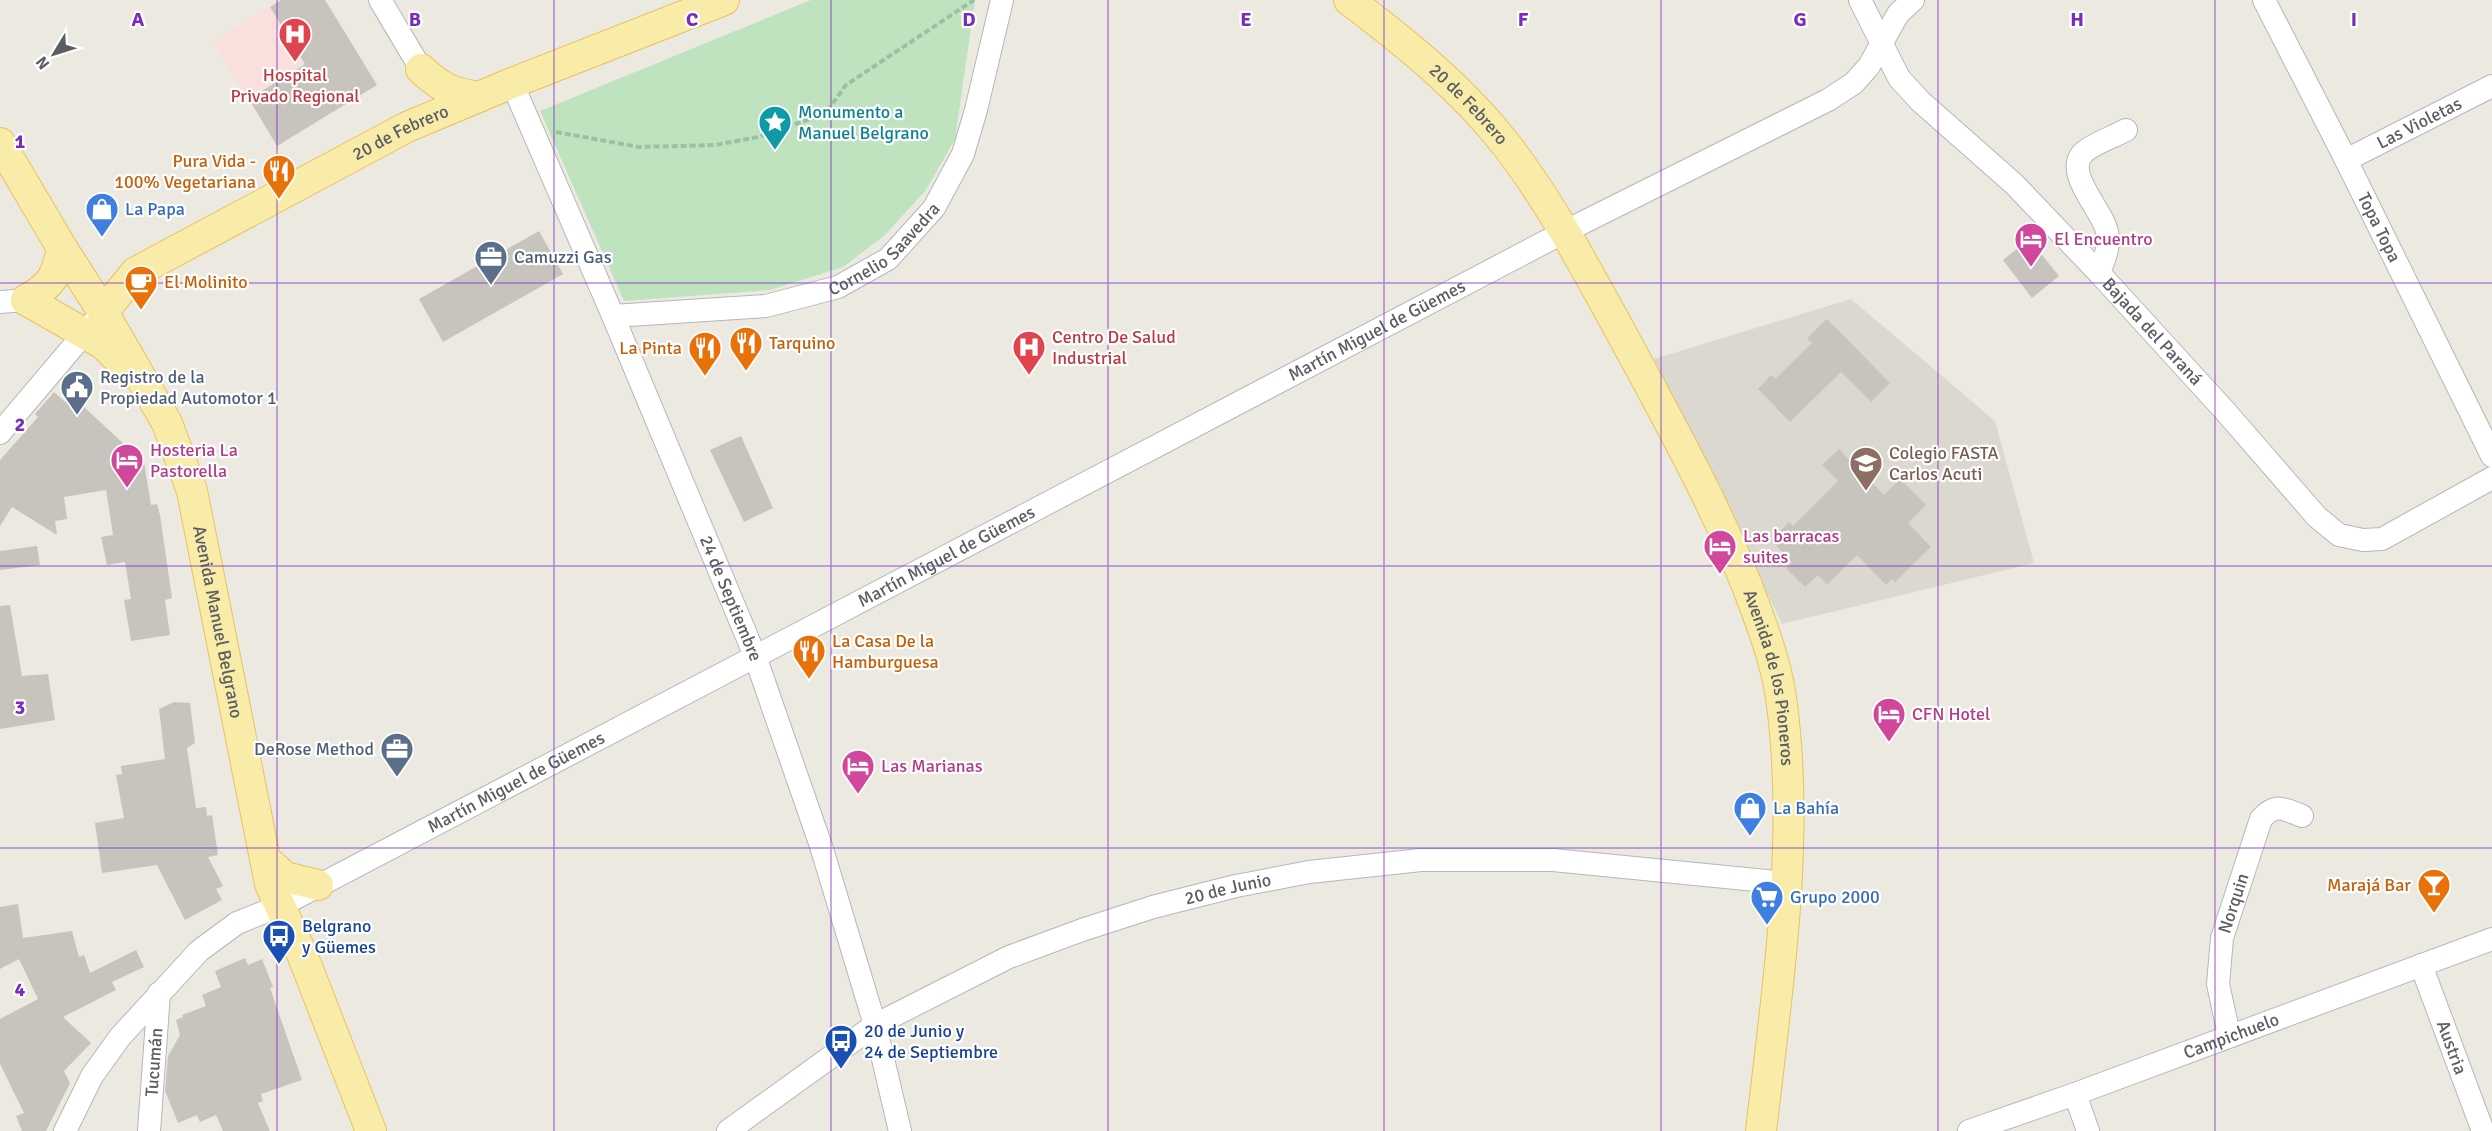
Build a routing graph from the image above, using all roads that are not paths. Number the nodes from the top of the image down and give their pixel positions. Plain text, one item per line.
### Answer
1 (380, 0) edge
2 (724, 0) edge
3 (1002, 0) edge
4 (1349, 0) edge
5 (1860, 0) edge
6 (1913, 0) edge
7 (2264, 0) edge
8 (1880, 43) junction
9 (421, 69) junction
10 (512, 83) junction
11 (2492, 87) edge
12 (479, 97) junction
13 (410, 126) junction
14 (2126, 130) dead end
15 (0, 142) edge
16 (2346, 160) junction
17 (1566, 231) junction
18 (62, 249) junction
19 (136, 272) junction
20 (2099, 273) junction
21 (13, 301) edge
22 (613, 316) junction
23 (94, 323) junction
24 (0, 433) edge
25 (2492, 456) edge
26 (2492, 478) edge
27 (755, 656) junction
28 (2302, 816) dead end
29 (266, 860) junction
30 (1786, 883) junction
31 (318, 885) junction
32 (282, 905) junction
33 (2492, 939) edge
34 (2421, 965) junction
35 (159, 993) junction
36 (875, 1025) junction
37 (2229, 1035) junction
38 (2075, 1094) junction
39 (65, 1131) edge
40 (149, 1131) edge
41 (371, 1131) edge
42 (728, 1131) edge
43 (900, 1131) edge
44 (1761, 1131) edge
45 (1969, 1131) edge
46 (2088, 1131) edge
47 (2483, 1131) edge

1 - 9 street
2 - 10 main road, 20 de Febrero
3 - 22 street, Cornelio Saavedra
4 - 17 main road, 20 de Febrero
5 - 8 street, Bajada del Paraná
6 - 8 street, Martín Miguel de Güemes
7 - 16 street, Topa Topa
8 - 17 street, Martín Miguel de Güemes
8 - 20 street, Bajada del Paraná
9 - 12 main road
9 - 13 main road
10 - 12 main road, 20 de Febrero
10 - 22 street, 24 de Septiembre
11 - 16 street, Las Violetas
12 - 13 main road, 20 de Febrero
13 - 19 main road, 20 de Febrero
14 - 20 street
15 - 18 main road
16 - 25 street, Topa Topa
17 - 27 street, Martín Miguel de Güemes
17 - 30 main road, Avenida de los Pioneros
18 - 19 main road
18 - 21 main road
18 - 23 main road
19 - 23 main road, 20 de Febrero
20 - 26 street, Bajada del Paraná
21 - 23 main road
22 - 27 street, 24 de Septiembre
23 - 24 street
23 - 29 main road, Avenida Manuel Belgrano
27 - 31 street, Martín Miguel de Güemes
27 - 36 street, 24 de Septiembre
28 - 37 street, Norquin
29 - 31 main road
29 - 32 main road, Avenida Manuel Belgrano
30 - 36 street, 20 de Junio
30 - 44 main road, Avenida de los Pioneros
31 - 32 street, Martín Miguel de Güemes
32 - 35 street, Martín Miguel de Güemes
32 - 41 main road, Avenida Manuel Belgrano
33 - 34 street, Campichuelo
34 - 37 street, Campichuelo
34 - 47 street, Austria
35 - 39 street, Martín Miguel de Güemes
35 - 40 street, Tucumán
36 - 42 street, 20 de Junio
36 - 43 street, 24 de Septiembre
37 - 38 street, Campichuelo
38 - 45 street, Campichuelo
38 - 46 street

